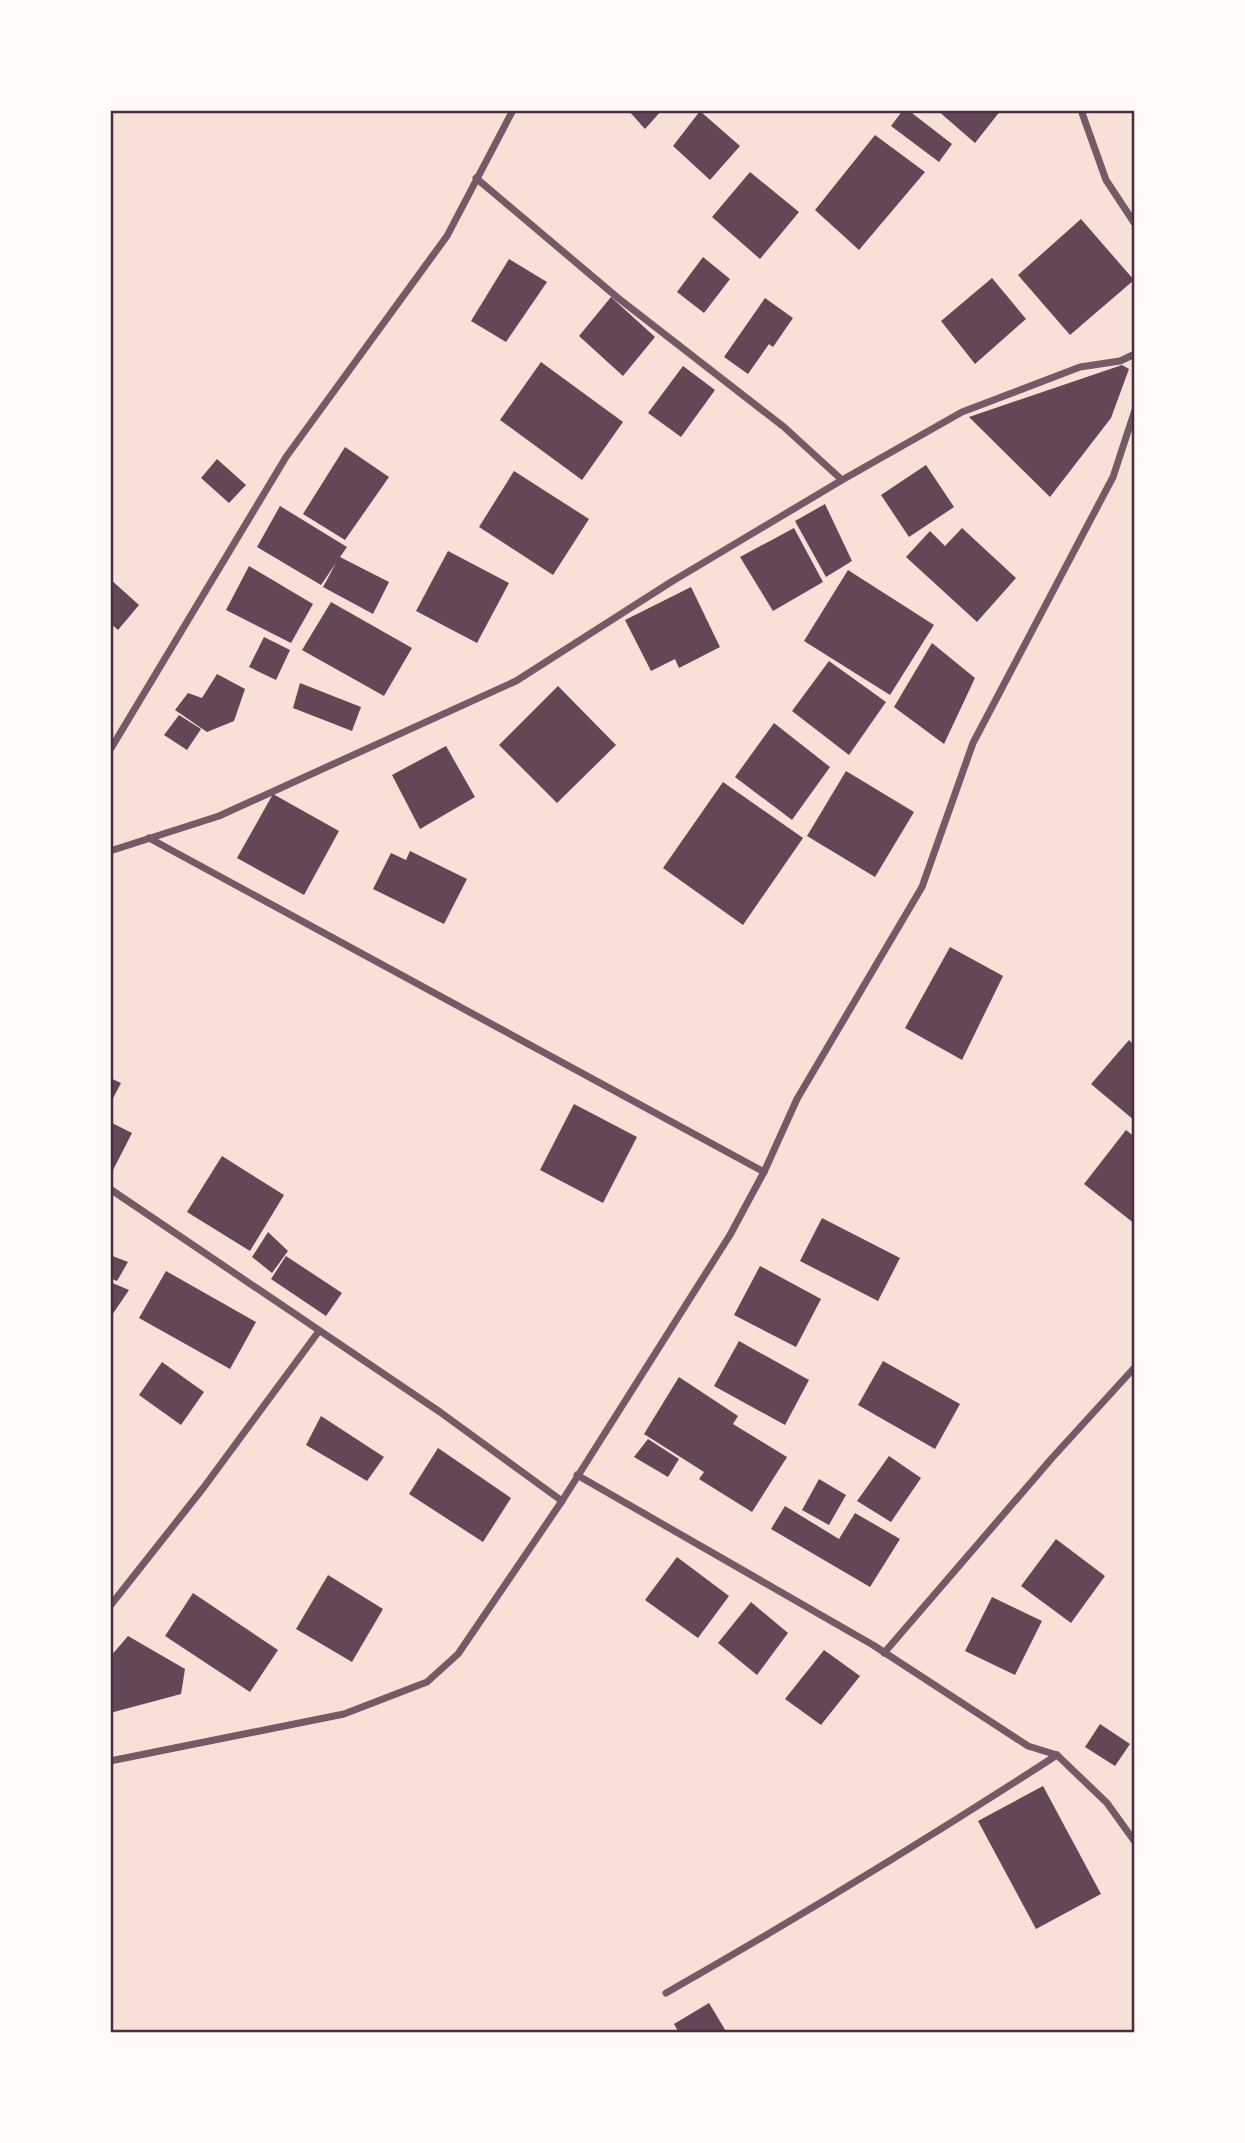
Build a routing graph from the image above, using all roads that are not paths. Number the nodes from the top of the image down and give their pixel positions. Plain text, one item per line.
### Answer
1 (513, 110) edge
2 (1081, 110) edge
3 (476, 178) junction
4 (1135, 224) edge
5 (1135, 354) edge
6 (1135, 410) edge
7 (842, 480) junction
8 (110, 750) edge
9 (149, 838) junction
10 (110, 850) edge
11 (764, 1172) junction
12 (110, 1189) edge
13 (319, 1331) junction
14 (1135, 1367) edge
15 (577, 1475) junction
16 (562, 1501) junction
17 (110, 1606) edge
18 (884, 1653) junction
19 (1057, 1755) junction
20 (110, 1760) edge
21 (1135, 1842) edge
22 (666, 1993) dead end

1 - 3 street
2 - 4 street
3 - 7 street
3 - 8 street
5 - 7 street
6 - 11 street
7 - 9 street
9 - 10 street
9 - 11 street
11 - 15 street
12 - 13 street
13 - 16 street
13 - 17 street
14 - 18 street
15 - 16 street
15 - 18 street
16 - 20 street
18 - 19 street
19 - 21 street
19 - 22 street

